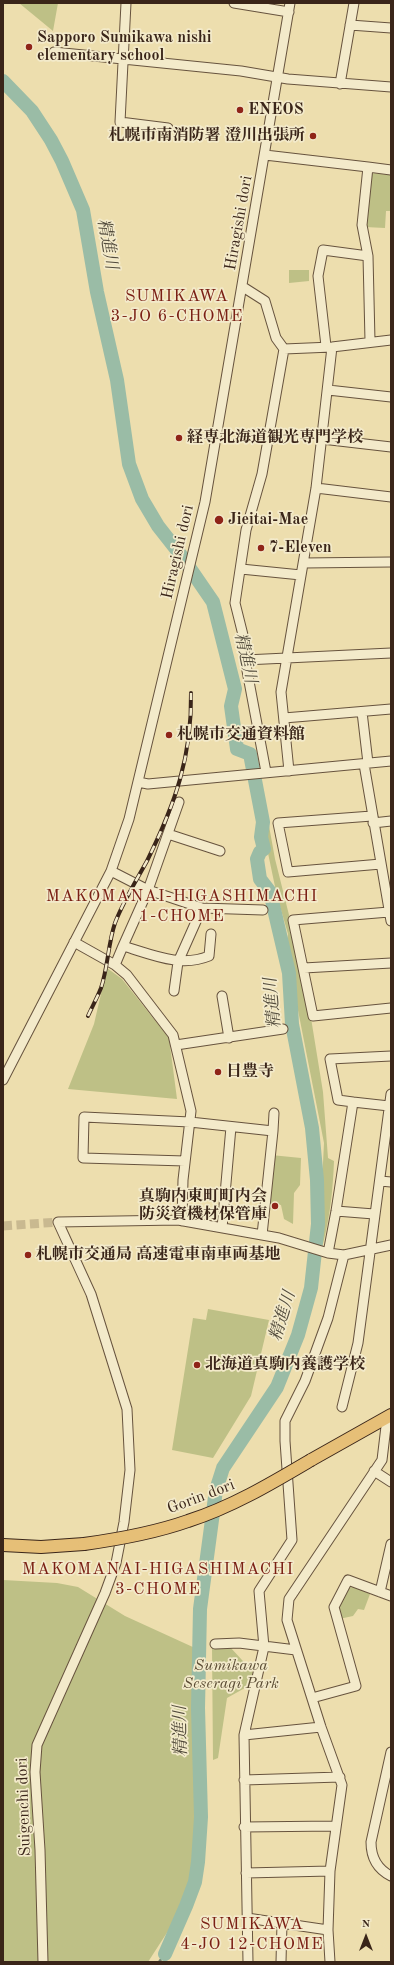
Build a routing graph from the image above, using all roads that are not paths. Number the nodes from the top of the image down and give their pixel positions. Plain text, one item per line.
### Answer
1 (126, 3) edge
2 (234, 3) edge
3 (354, 3) edge
4 (290, 8) edge
5 (350, 24) junction
6 (391, 28) edge
7 (54, 52) dead end
8 (123, 58) junction
9 (278, 78) junction
10 (340, 84) junction
11 (391, 87) edge
12 (168, 128) dead end
13 (265, 155) junction
14 (368, 167) junction
15 (391, 170) edge
16 (368, 256) junction
17 (243, 287) junction
18 (390, 340) edge
19 (370, 341) junction
20 (329, 346) junction
21 (284, 349) junction
22 (391, 350) edge
23 (328, 390) junction
24 (391, 397) edge
25 (322, 439) junction
26 (391, 447) edge
27 (316, 488) junction
28 (391, 497) edge
29 (391, 562) edge
30 (304, 563) junction
31 (241, 569) junction
32 (302, 575) junction
33 (391, 653) edge
34 (287, 658) junction
35 (245, 660) junction
36 (391, 709) edge
37 (362, 712) junction
38 (284, 718) junction
39 (391, 761) edge
40 (366, 764) junction
41 (288, 771) junction
42 (263, 773) junction
43 (138, 782) junction
44 (179, 802) dead end
45 (373, 819) junction
46 (391, 820) edge
47 (168, 834) junction
48 (220, 851) dead end
49 (385, 870) edge
50 (111, 871) junction
51 (148, 890) junction
52 (202, 908) junction
53 (263, 910) dead end
54 (389, 912) junction
55 (391, 921) edge
56 (211, 934) dead end
57 (74, 942) junction
58 (123, 946) junction
59 (178, 962) junction
60 (391, 963) edge
61 (115, 966) junction
62 (304, 968) junction
63 (174, 991) dead end
64 (222, 996) dead end
65 (391, 1008) edge
66 (283, 1030) dead end
67 (229, 1038) junction
68 (176, 1045) junction
69 (391, 1056) edge
70 (3, 1080) edge
71 (391, 1094) edge
72 (353, 1102) junction
73 (389, 1106) junction
74 (274, 1113) dead end
75 (190, 1122) junction
76 (230, 1127) junction
77 (389, 1130) edge
78 (273, 1131) junction
79 (185, 1161) junction
80 (380, 1181) junction
81 (391, 1182) edge
82 (336, 1211) junction
83 (374, 1214) junction
84 (182, 1221) junction
85 (222, 1228) junction
86 (262, 1235) junction
87 (391, 1245) edge
88 (370, 1251) junction
89 (325, 1252) junction
90 (344, 1255) junction
91 (342, 1407) dead end
92 (389, 1417) edge
93 (374, 1470) junction
94 (391, 1482) edge
95 (391, 1544) edge
96 (3, 1545) edge
97 (380, 1592) junction
98 (391, 1596) edge
99 (215, 1644) dead end
100 (264, 1647) junction
101 (296, 1650) junction
102 (312, 1698) junction
103 (321, 1727) junction
104 (244, 1735) junction
105 (391, 1752) edge
106 (340, 1777) junction
107 (244, 1780) junction
108 (335, 1826) junction
109 (244, 1827) junction
110 (330, 1871) junction
111 (246, 1873) junction
112 (391, 1876) edge
113 (247, 1918) junction
114 (282, 1923) junction
115 (328, 1930) junction
116 (43, 1962) edge
117 (248, 1962) edge
118 (281, 1962) edge
119 (330, 1962) edge

1 - 8 street
2 - 4 street
3 - 5 street
4 - 9 street, Hiragishi dori
5 - 6 street
5 - 10 street
7 - 8 street
8 - 9 street
8 - 12 street
9 - 10 street
9 - 13 street, Hiragishi dori
10 - 11 street
13 - 14 street
13 - 17 street, Hiragishi dori
14 - 15 street
14 - 16 street
16 - 19 street
16 - 20 street
17 - 21 street
17 - 43 street, Hiragishi dori
18 - 19 street
18 - 22 street
19 - 20 street
20 - 21 street
20 - 23 street
21 - 31 street
23 - 24 street
23 - 25 street
25 - 26 street
25 - 27 street
27 - 28 street
27 - 30 street
29 - 30 street
30 - 32 street
31 - 32 street
31 - 35 street
32 - 34 street
33 - 34 street
34 - 35 street
34 - 38 street
35 - 42 street
36 - 37 street
37 - 38 street
37 - 40 street
38 - 41 street
39 - 40 street
40 - 41 street
40 - 45 street
41 - 42 street
42 - 43 street
43 - 50 street, Hiragishi dori
44 - 47 street
45 - 46 street
45 - 49 street
45 - 49 street
47 - 48 street
47 - 51 street
49 - 54 street
50 - 51 street
50 - 57 street, Hiragishi dori
51 - 52 street
51 - 58 street
52 - 53 street
52 - 59 street
54 - 55 street
54 - 62 street
56 - 59 street
57 - 61 street
57 - 70 street, Hiragishi dori
58 - 59 street
58 - 61 street
59 - 63 street
60 - 62 street
61 - 68 street
62 - 65 street
64 - 67 street
66 - 67 street
67 - 68 street
68 - 75 street
69 - 72 street
71 - 73 street
72 - 73 street
72 - 82 street
73 - 77 street
74 - 78 street
75 - 76 street
75 - 79 street
75 - 79 street
76 - 78 street
76 - 85 street
77 - 80 street
78 - 86 street
79 - 84 street
80 - 81 street
80 - 83 street
82 - 83 street
82 - 89 street
83 - 88 street
84 - 85 street
84 - 116 street, Suigenchi dori
85 - 86 street
86 - 89 street
87 - 88 street
88 - 90 street
88 - 91 street
89 - 90 street
90 - 100 street
92 - 93 street
92 - 96 main road, Gorin dori, bridge
93 - 94 street
93 - 101 street
95 - 97 street
97 - 98 street
97 - 102 street
99 - 100 street
100 - 101 street
100 - 104 street
101 - 102 street
102 - 103 street
103 - 104 street
103 - 106 street
104 - 107 street
105 - 112 street
106 - 107 street
106 - 108 street
107 - 109 street
108 - 109 street
108 - 110 street
109 - 111 street
110 - 111 street
110 - 115 street
111 - 113 street
113 - 114 street
113 - 117 street
114 - 115 street
114 - 118 street
115 - 119 street

